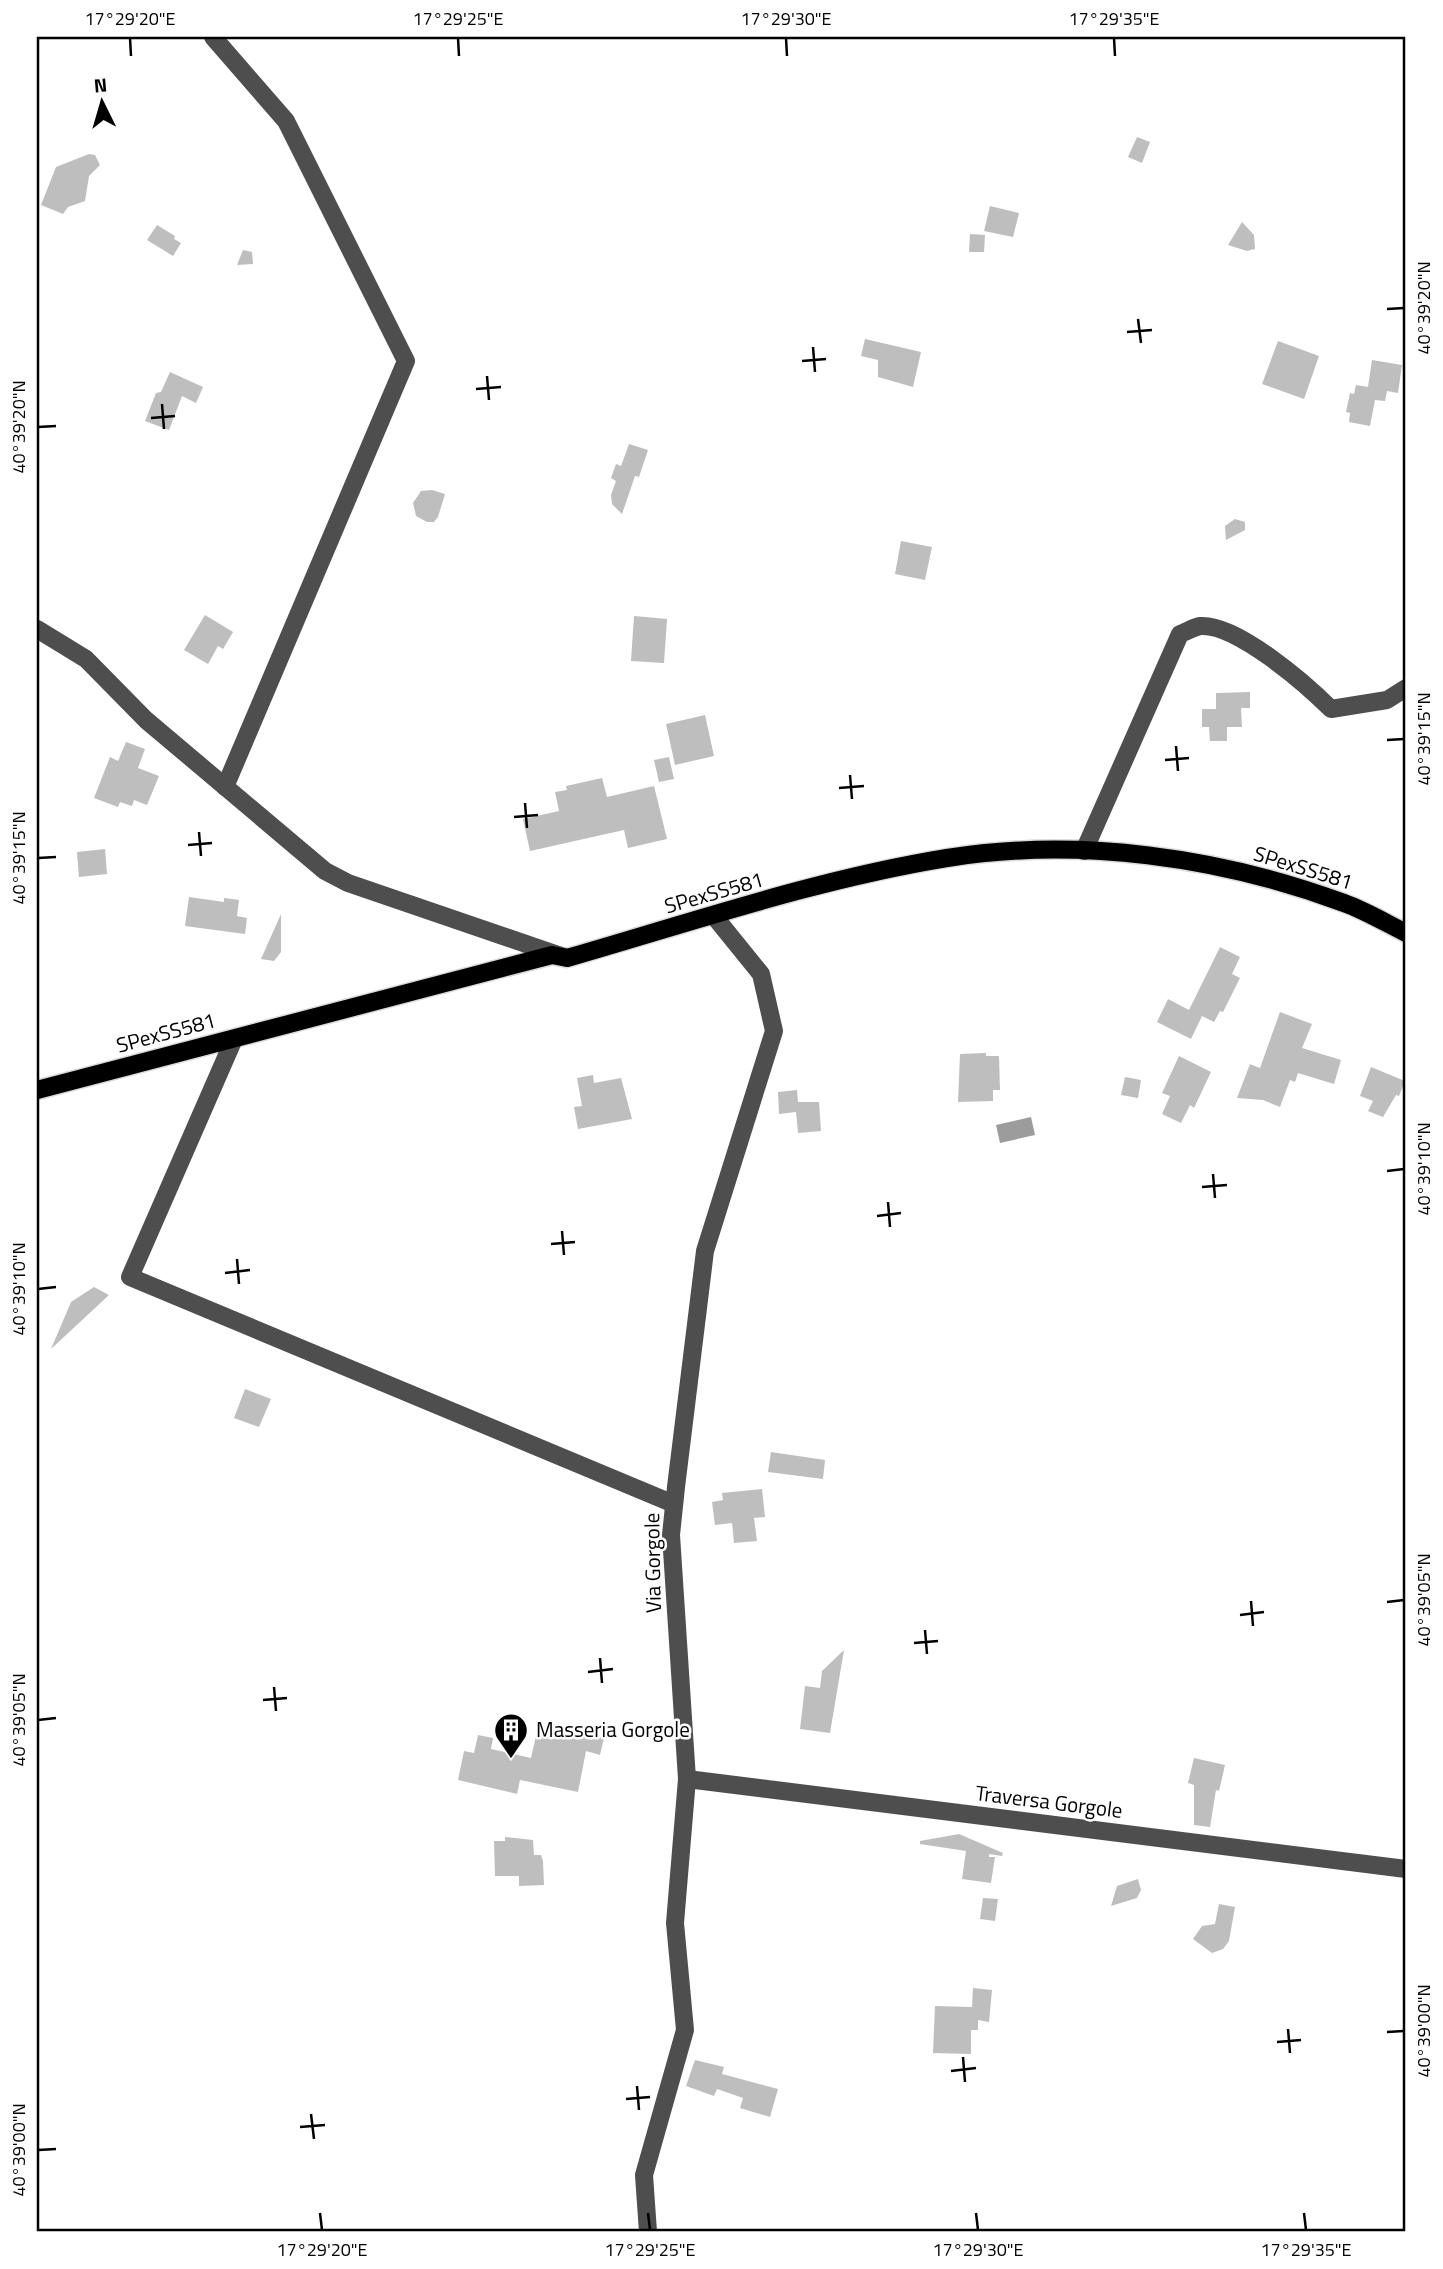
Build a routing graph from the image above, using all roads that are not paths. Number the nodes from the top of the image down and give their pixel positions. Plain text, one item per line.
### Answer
1 (213, 37) edge
2 (37, 629) edge
3 (1406, 688) edge
4 (225, 787) junction
5 (1084, 851) junction
6 (714, 916) junction
7 (1406, 933) edge
8 (567, 958) junction
9 (234, 1039) junction
10 (37, 1090) edge
11 (674, 1504) junction
12 (687, 1779) junction
13 (1406, 1869) edge
14 (648, 2232) edge

1 - 4 street
2 - 4 street
3 - 5 street
4 - 8 street
5 - 6 main road, SPexSS581
5 - 7 main road, SPexSS581
6 - 8 main road, SPexSS581
6 - 11 street, Via Gorgole
8 - 9 main road, SPexSS581
9 - 10 main road, SPexSS581
9 - 11 street
11 - 12 street, Via Gorgole
12 - 13 street, Traversa Gorgole
12 - 14 street, Via Gorgole

